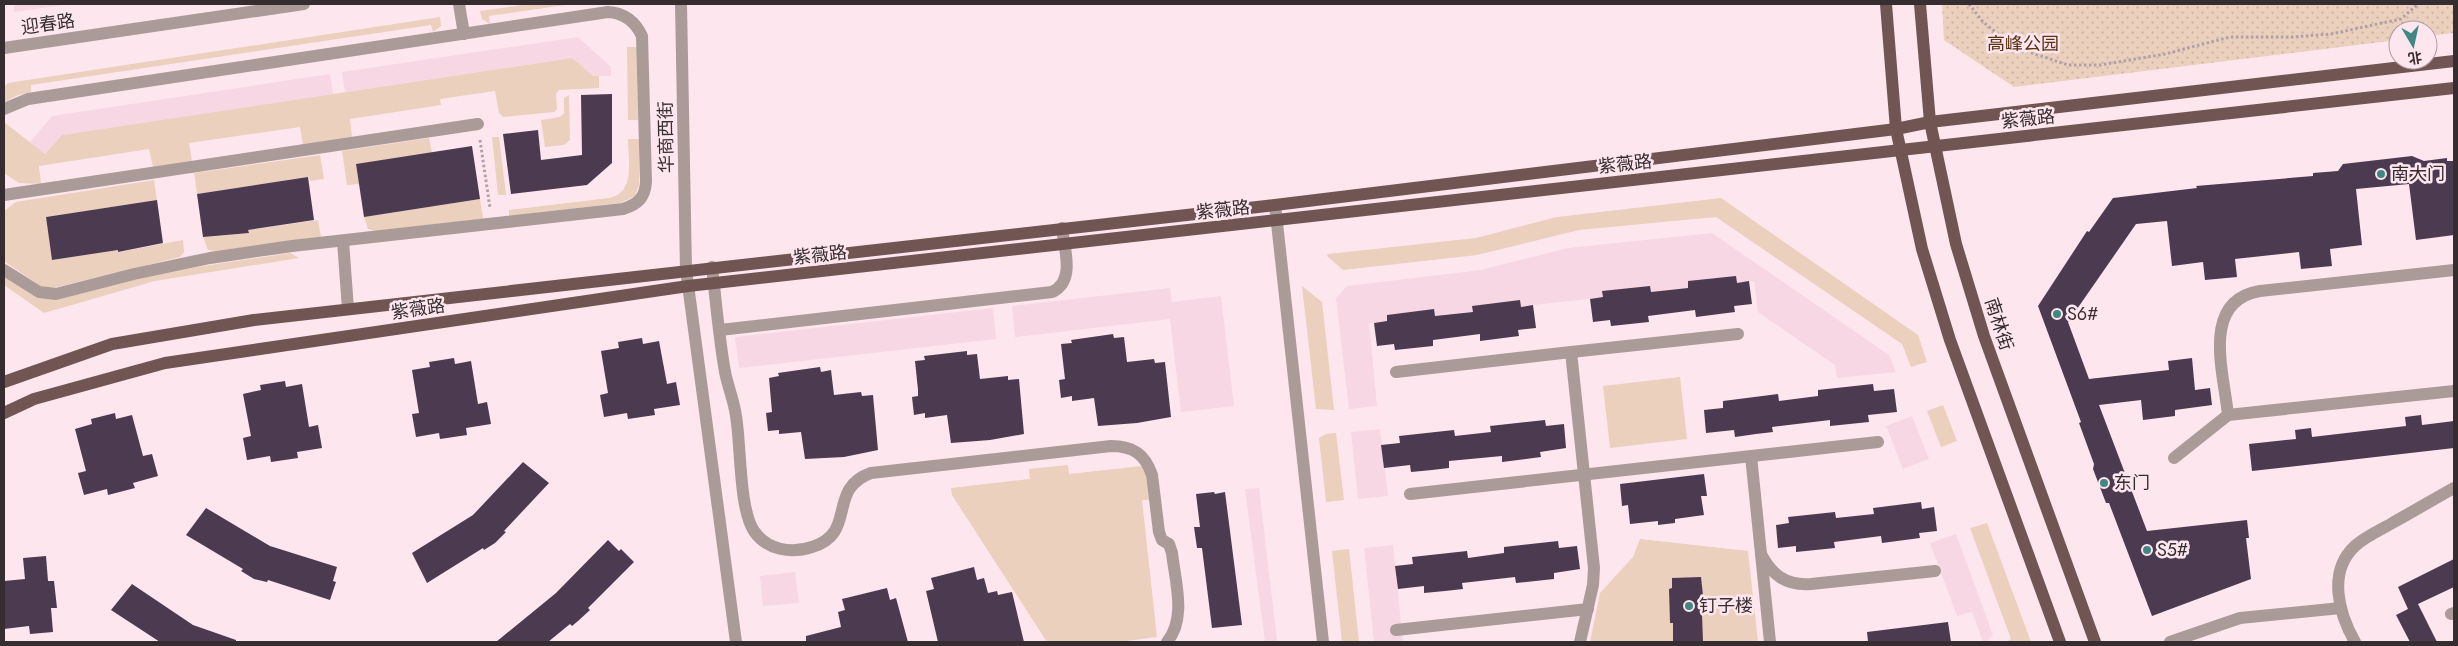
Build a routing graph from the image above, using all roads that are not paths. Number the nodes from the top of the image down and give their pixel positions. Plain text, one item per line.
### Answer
1 (304, 4) edge
2 (459, 4) edge
3 (681, 4) edge
4 (1886, 4) edge
5 (1920, 4) edge
6 (464, 34) junction
7 (4, 48) edge
8 (2454, 62) edge
9 (2454, 88) edge
10 (4, 109) edge
11 (1930, 122) junction
12 (478, 124) road end
13 (1896, 129) junction
14 (1934, 147) junction
15 (1901, 151) junction
16 (4, 195) edge
17 (1275, 205) junction
18 (1277, 221) junction
19 (1062, 228) junction
20 (343, 240) junction
21 (712, 267) junction
22 (4, 270) edge
23 (686, 270) junction
24 (2454, 270) edge
25 (714, 284) junction
26 (688, 286) junction
27 (348, 309) junction
28 (720, 330) junction
29 (1738, 334) dead end
30 (1571, 352) junction
31 (1396, 372) dead end
32 (4, 382) edge
33 (2454, 391) edge
34 (4, 412) edge
35 (2228, 415) junction
36 (1878, 442) dead end
37 (1751, 456) junction
38 (2174, 458) dead end
39 (1584, 474) junction
40 (2453, 489) edge
41 (1410, 494) dead end
42 (1761, 554) junction
43 (1935, 571) dead end
44 (2341, 608) junction
45 (1588, 609) junction
46 (1396, 630) dead end
47 (736, 642) edge
48 (1167, 642) edge
49 (1323, 642) edge
50 (1580, 642) edge
51 (1770, 642) edge
52 (2060, 642) edge
53 (2095, 642) edge
54 (2170, 642) edge
55 (2355, 642) edge

1 - 7 street, 迎春路
2 - 6 street
3 - 23 street, 华商西街
4 - 13 main road
5 - 11 main road, 南林街
6 - 10 street
6 - 20 street
8 - 11 main road, 紫薇路
9 - 14 main road, 紫薇路
11 - 13 main road, 紫薇路
11 - 14 main road, 南林街
12 - 16 street
13 - 15 main road
13 - 17 main road, 紫薇路
14 - 15 main road, 紫薇路
14 - 53 main road, 南林街
15 - 18 main road, 紫薇路
15 - 52 main road
17 - 18 street
17 - 19 main road, 紫薇路
18 - 25 main road, 紫薇路
18 - 49 street
19 - 21 main road, 紫薇路
19 - 28 street
20 - 22 street
20 - 27 street
21 - 23 main road, 紫薇路
21 - 25 street
23 - 26 street, 华商西街
23 - 27 main road, 紫薇路
24 - 35 street
25 - 26 main road, 紫薇路
25 - 28 street
26 - 34 main road, 紫薇路
26 - 47 street, 华商西街
27 - 32 main road, 紫薇路
28 - 48 street
29 - 30 street
30 - 31 street
30 - 39 street
33 - 35 street
35 - 38 street
36 - 37 street
37 - 39 street
37 - 42 street
39 - 41 street
39 - 45 street
40 - 44 street
42 - 43 street
42 - 51 street
44 - 54 street
44 - 55 street
45 - 46 street
45 - 50 street

